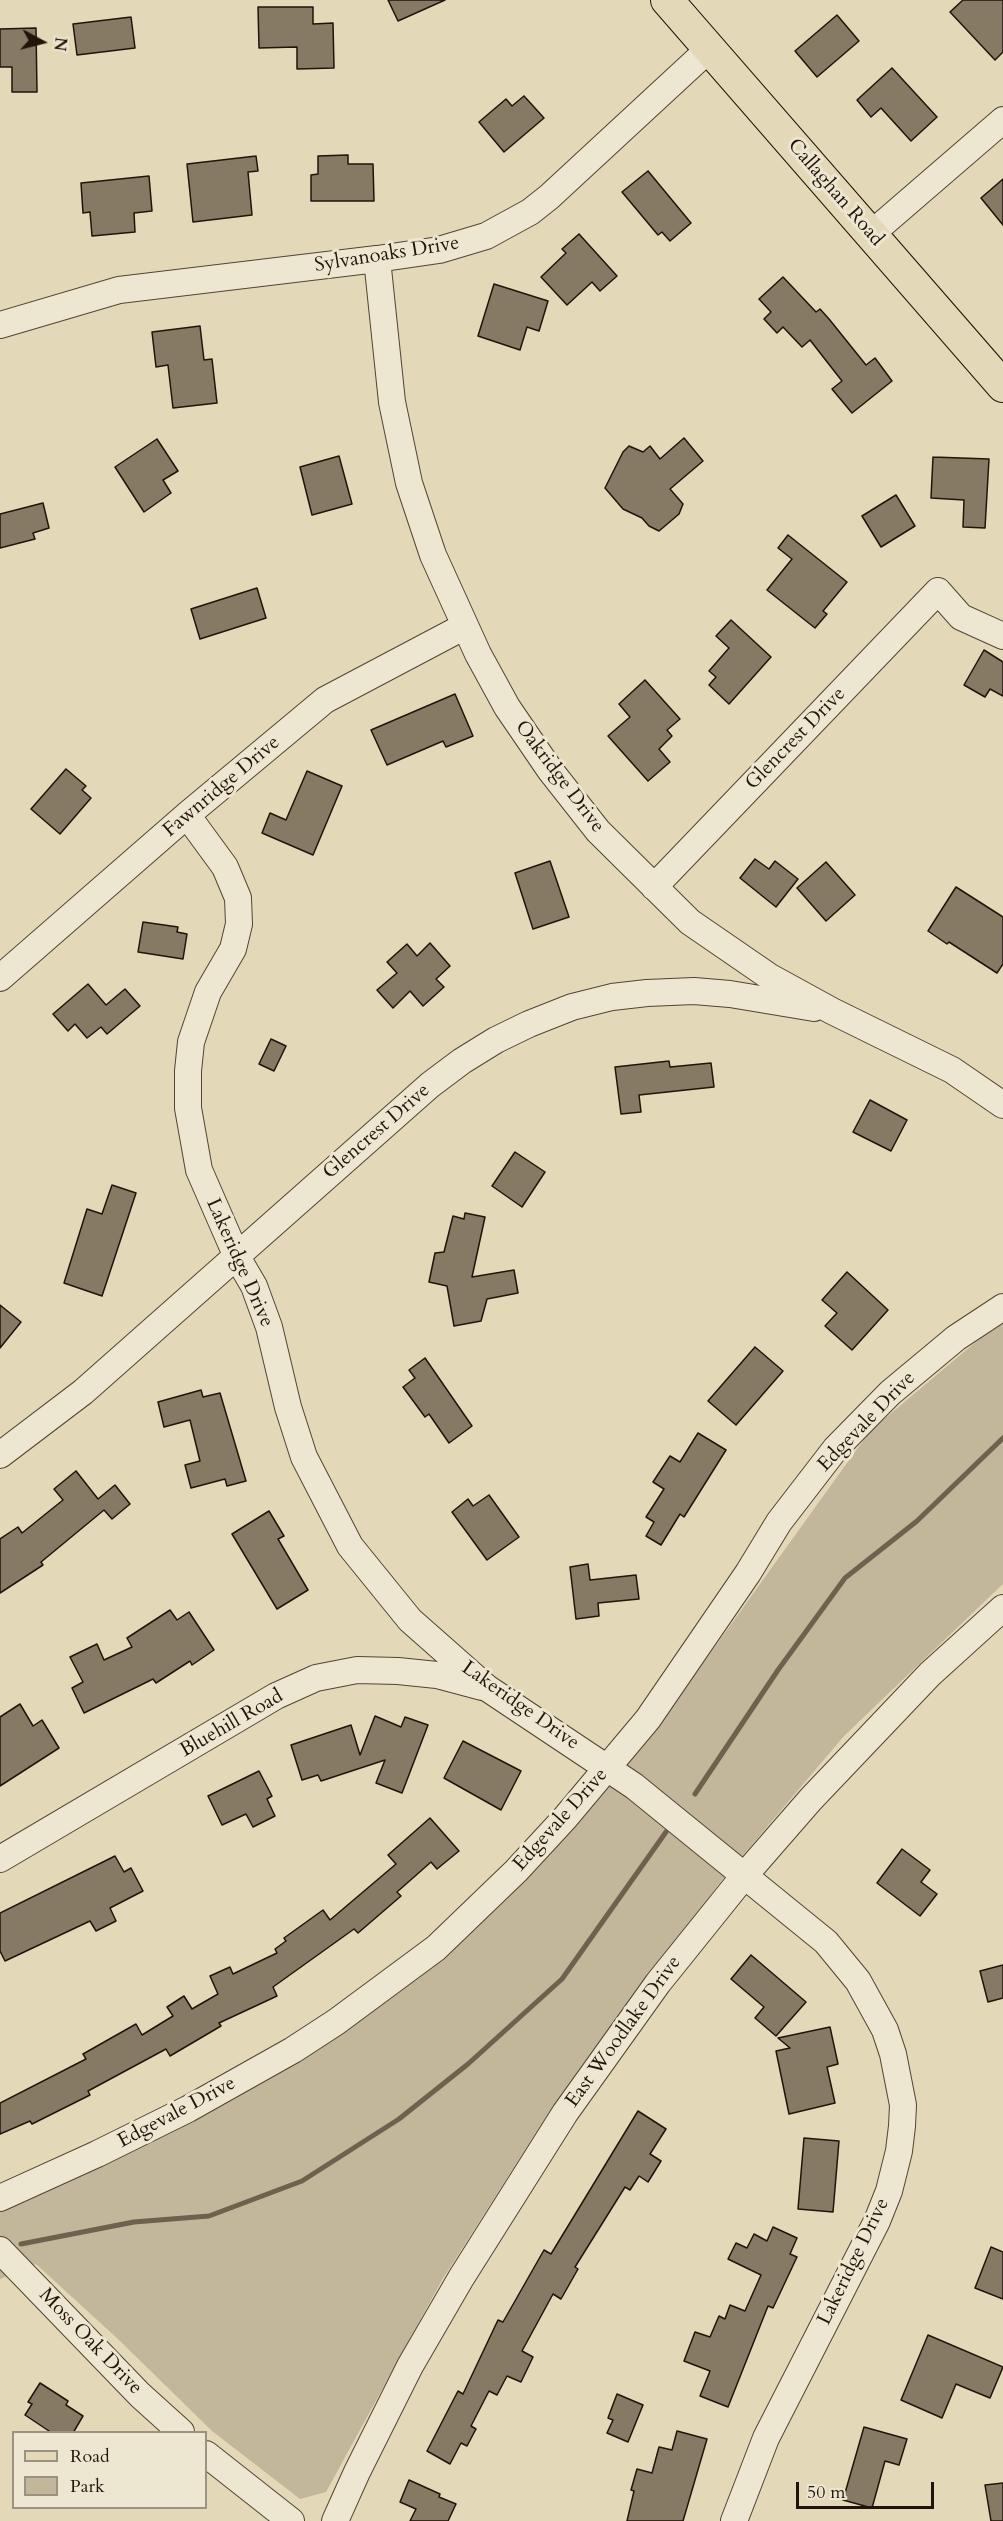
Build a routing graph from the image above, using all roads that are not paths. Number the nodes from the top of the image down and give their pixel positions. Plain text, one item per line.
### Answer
1 (667, 0) edge
2 (709, 49) junction
3 (1003, 120) edge
4 (871, 234) junction
5 (377, 259) junction
6 (0, 325) edge
7 (1003, 386) edge
8 (465, 626) junction
9 (1003, 636) edge
10 (187, 815) junction
11 (654, 887) junction
12 (0, 978) edge
13 (832, 1011) junction
14 (1003, 1105) edge
15 (237, 1257) junction
16 (1003, 1306) edge
17 (0, 1455) edge
18 (1003, 1608) edge
19 (487, 1688) junction
20 (609, 1767) junction
21 (0, 1859) edge
22 (744, 1876) junction
23 (0, 2198) edge
24 (0, 2250) edge
25 (179, 2431) edge
26 (207, 2455) edge
27 (291, 2521) edge
28 (335, 2521) edge
29 (734, 2521) edge

1 - 2 main road, Callaghan Road
2 - 4 main road, Callaghan Road
2 - 5 street, Sylvanoaks Drive
3 - 4 street
4 - 7 main road, Callaghan Road
5 - 6 street, Sylvanoaks Drive
5 - 8 street, Oakridge Drive
8 - 10 street, Fawnridge Drive
8 - 11 street, Oakridge Drive
9 - 11 street, Glencrest Drive
10 - 12 street, Fawnridge Drive
10 - 15 street, Lakeridge Drive
11 - 13 street, Oakridge Drive
13 - 14 street, Oakridge Drive
13 - 15 street, Glencrest Drive
15 - 17 street, Glencrest Drive
15 - 19 street, Lakeridge Drive
16 - 20 street, Edgevale Drive
18 - 22 street, East Woodlake Drive
19 - 20 street, Lakeridge Drive
19 - 21 street, Bluehill Road
20 - 22 street, Lakeridge Drive
20 - 23 street, Edgevale Drive
22 - 28 street, East Woodlake Drive
22 - 29 street, Lakeridge Drive
24 - 25 street, Moss Oak Drive
26 - 27 street

